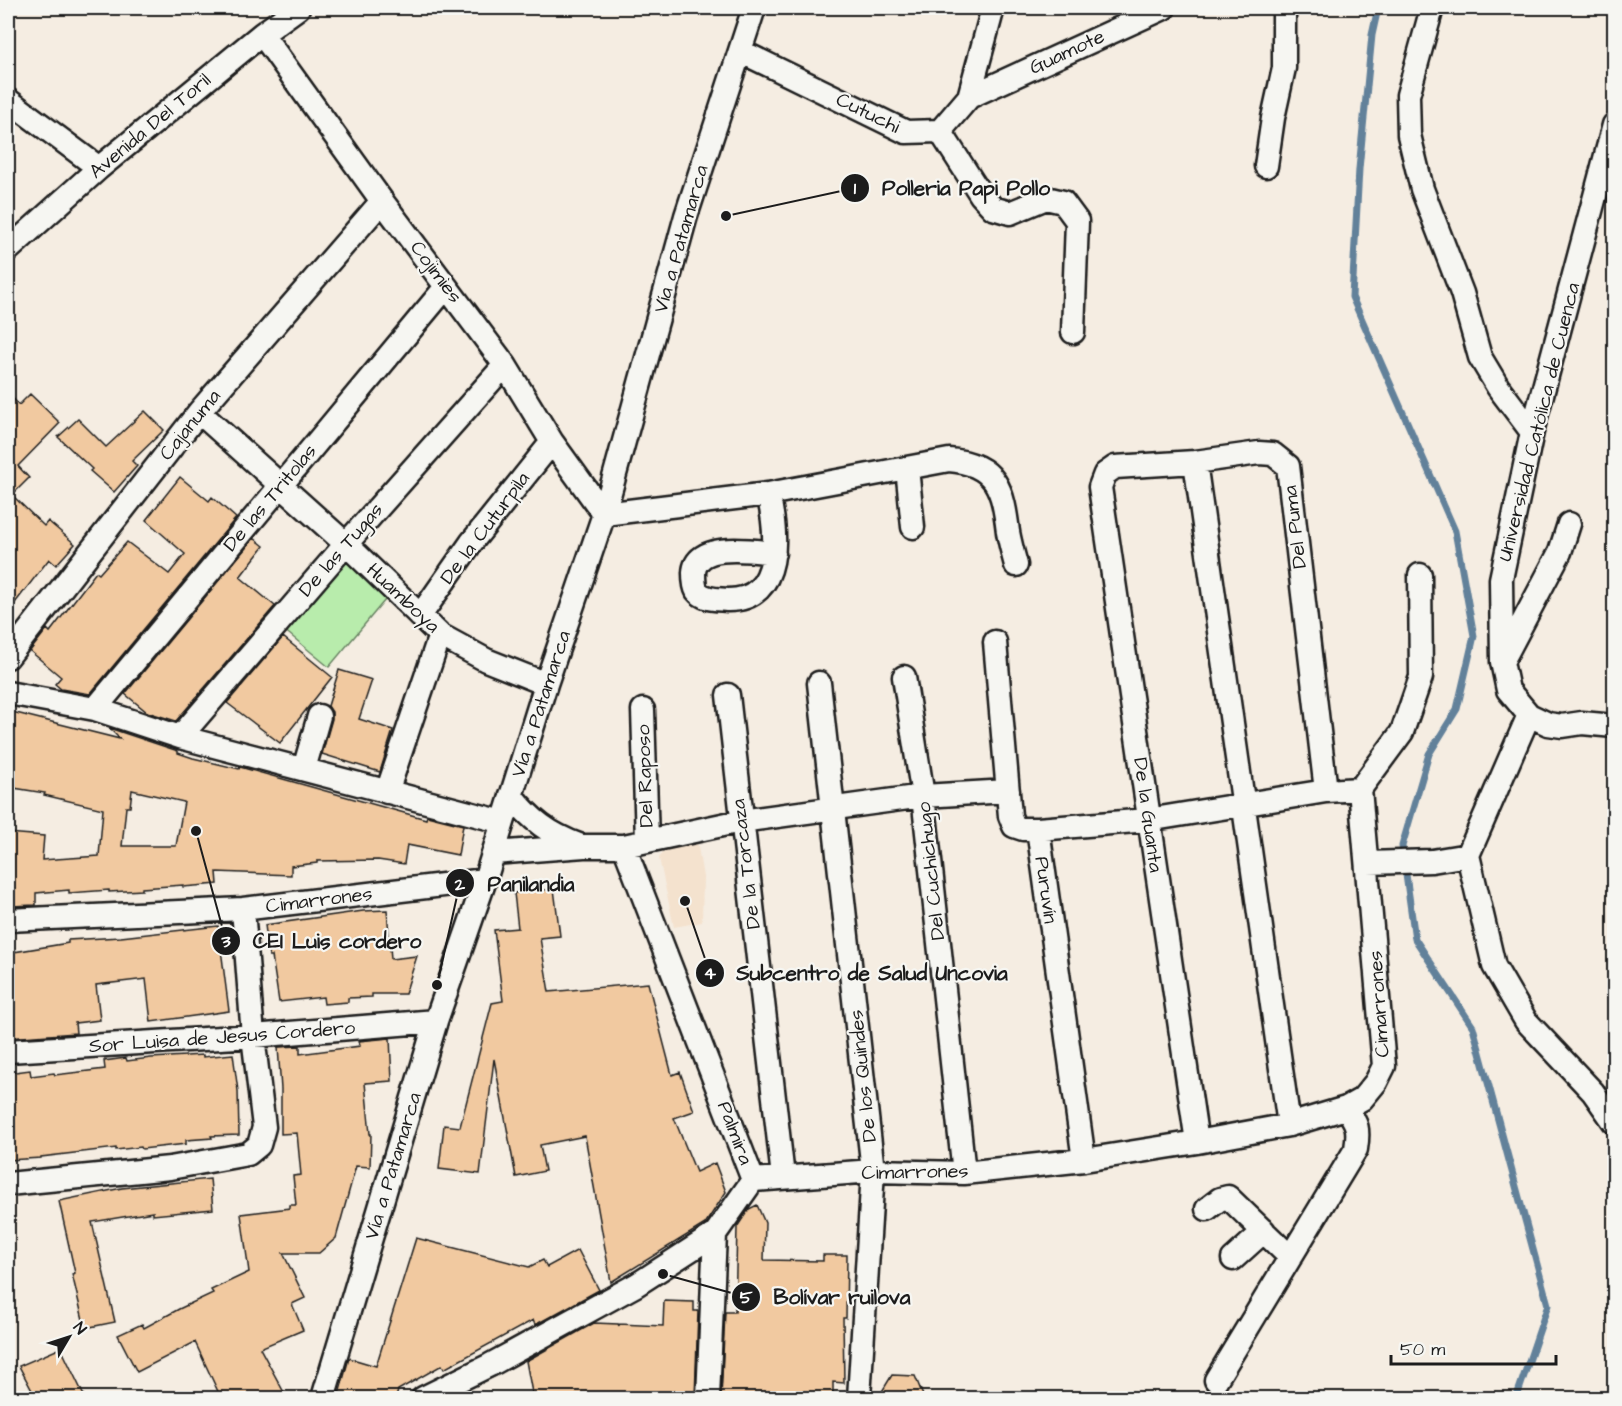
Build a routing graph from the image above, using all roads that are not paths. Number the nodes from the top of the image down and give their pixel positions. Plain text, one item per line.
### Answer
1 (298, 8) edge
2 (754, 8) edge
3 (993, 8) edge
4 (1164, 8) edge
5 (1284, 8) edge
6 (1432, 8) edge
7 (262, 34) junction
8 (740, 51) junction
9 (969, 97) junction
10 (8, 100) edge
11 (1614, 125) edge
12 (940, 131) junction
13 (1266, 166) dead end
14 (99, 168) junction
15 (382, 201) junction
16 (8, 250) edge
17 (446, 287) junction
18 (1073, 332) dead end
19 (505, 365) junction
20 (199, 412) junction
21 (1532, 432) junction
22 (552, 442) junction
23 (1196, 462) junction
24 (907, 468) junction
25 (280, 485) junction
26 (1100, 487) joint
27 (768, 494) junction
28 (604, 514) junction
29 (1569, 524) dead end
30 (913, 527) dead end
31 (346, 544) junction
32 (774, 553) dead end
33 (1016, 565) dead end
34 (1420, 575) dead end
35 (420, 616) junction
36 (441, 635) junction
37 (995, 642) dead end
38 (8, 657) edge
39 (1502, 662) junction
40 (904, 677) dead end
41 (819, 683) dead end
42 (546, 684) junction
43 (8, 693) edge
44 (728, 695) dead end
45 (95, 709) junction
46 (643, 710) dead end
47 (1529, 715) junction
48 (319, 716) dead end
49 (1614, 726) edge
50 (180, 737) junction
51 (304, 769) junction
52 (1360, 789) junction
53 (1008, 791) junction
54 (1326, 791) junction
55 (387, 792) junction
56 (511, 795) junction
57 (923, 796) junction
58 (1243, 805) junction
59 (833, 809) junction
60 (1148, 820) junction
61 (741, 821) junction
62 (503, 822) junction
63 (1038, 829) junction
64 (647, 841) junction
65 (584, 846) junction
66 (624, 846) junction
67 (494, 853) junction
68 (1468, 855) junction
69 (1368, 863) junction
70 (485, 880) junction
71 (243, 909) junction
72 (8, 920) edge
73 (436, 1021) junction
74 (253, 1036) junction
75 (8, 1051) edge
76 (1346, 1108) junction
77 (1614, 1122) edge
78 (1289, 1125) junction
79 (1197, 1142) junction
80 (1084, 1160) junction
81 (873, 1172) junction
82 (964, 1173) junction
83 (783, 1177) junction
84 (753, 1180) junction
85 (8, 1184) edge
86 (1207, 1209) dead end
87 (1264, 1231) junction
88 (715, 1234) junction
89 (1290, 1257) junction
90 (1233, 1259) dead end
91 (1216, 1380) dead end
92 (323, 1398) edge
93 (423, 1398) edge
94 (708, 1398) edge
95 (859, 1398) edge

1 - 7 street, Avenida Del Toril
2 - 8 street, Vía a Patamarca
3 - 9 street
4 - 9 street, Guamote
5 - 13 street
6 - 21 street
7 - 14 street, Avenida Del Toril
7 - 15 street, Cojimìes
8 - 12 street, Cutuchi
8 - 28 street, Vía a Patamarca
9 - 12 street
10 - 14 street
11 - 21 street, Universidad Católica de Cuenca
12 - 18 street
14 - 16 street, Avenida Del Toril
15 - 17 street, Cojimìes
15 - 20 street, Cajanuma
17 - 19 street, Cojimìes
17 - 25 street, De las Tritolas
19 - 22 street, Cojimìes
19 - 31 street, De las Tugas
20 - 25 street, Huamboya
20 - 38 street, Cajanuma
21 - 39 street, Universidad Católica de Cuenca
22 - 28 street, Cojimìes
22 - 35 street, De la Cuturpila
23 - 26 street, Del Puma
23 - 54 street, Del Puma
23 - 58 street
24 - 27 street
24 - 30 street
24 - 33 street
25 - 31 street, Huamboya
25 - 45 street, De las Tritolas
26 - 60 street, De la Guanta
27 - 28 street
27 - 32 street
28 - 42 street, Vía a Patamarca
29 - 39 street
31 - 35 street, Huamboya
31 - 50 street, De las Tugas
34 - 52 street
35 - 36 street, Huamboya
36 - 42 street, Huamboya
36 - 55 street
37 - 53 street, Puruvín
39 - 47 street, Universidad Católica de Cuenca
40 - 57 street, Del Cuchichugo
41 - 59 street, De los Quindes
42 - 56 street, Vía a Patamarca
43 - 45 street
44 - 61 street, De la Torcaza
45 - 50 street
46 - 64 street, Del Raposo
47 - 49 street
47 - 68 street
48 - 51 street
50 - 51 street
51 - 55 street
52 - 54 street
52 - 69 street, Cimarrones
53 - 57 street
53 - 63 street, Puruvín
54 - 58 street
55 - 62 street
56 - 62 street, Vía a Patamarca
56 - 65 street
57 - 59 street
57 - 82 street, Del Cuchichugo
58 - 60 street
58 - 78 street
59 - 61 street
59 - 81 street, De los Quindes
60 - 63 street
60 - 79 street, De la Guanta
61 - 64 street
61 - 83 street, De la Torcaza
62 - 67 street, Vía a Patamarca
63 - 80 street, Puruvín
64 - 66 street
65 - 66 street
65 - 67 street
66 - 84 street, Palmira
67 - 70 street, Vía a Patamarca
68 - 69 street
68 - 77 street
69 - 76 street, Cimarrones
70 - 71 street, Cimarrones
70 - 73 street, Vía a Patamarca
71 - 72 street, Cimarrones
71 - 74 street
73 - 74 street, Sor Luisa de Jesus Cordero
73 - 92 street, Vía a Patamarca
74 - 75 street, Sor Luisa de Jesus Cordero
74 - 85 street
76 - 78 street, Cimarrones
76 - 89 street
78 - 79 street, Cimarrones
79 - 80 street, Cimarrones
80 - 82 street, Cimarrones
81 - 82 street, Cimarrones
81 - 83 street, Cimarrones
81 - 95 street, De los Quindes
83 - 84 street, Cimarrones
84 - 88 street, Palmira
86 - 87 street
87 - 89 street
87 - 90 street
88 - 93 street, Palmira
88 - 94 street
89 - 91 street

